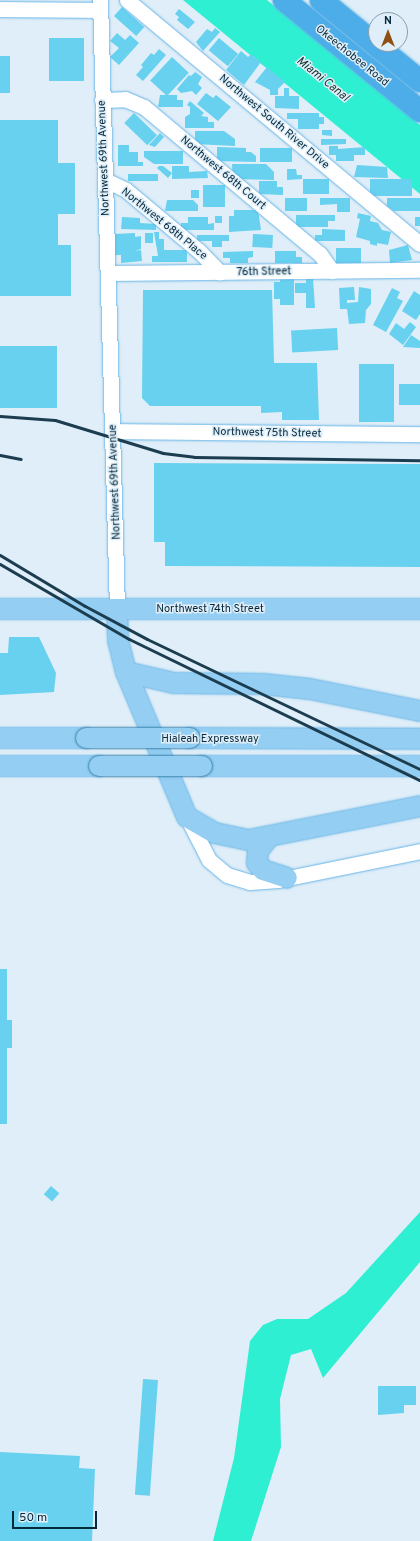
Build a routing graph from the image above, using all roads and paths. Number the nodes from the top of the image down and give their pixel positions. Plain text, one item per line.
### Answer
1 (127, 0) edge
2 (284, 0) edge
3 (321, 0) edge
4 (100, 5) edge
5 (0, 9) edge
6 (383, 81) junction
7 (420, 81) edge
8 (420, 94) edge
9 (102, 100) junction
10 (420, 111) edge
11 (104, 180) junction
12 (420, 244) edge
13 (420, 270) edge
14 (332, 271) junction
15 (108, 273) junction
16 (220, 273) junction
17 (113, 431) junction
18 (420, 434) edge
19 (0, 609) edge
20 (117, 609) junction
21 (420, 609) edge
22 (126, 672) junction
23 (174, 683) junction
24 (142, 711) junction
25 (420, 711) edge
26 (0, 738) edge
27 (420, 739) edge
28 (0, 766) edge
29 (420, 766) edge
30 (420, 806) edge
31 (187, 817) junction
32 (268, 838) junction
33 (420, 851) edge
34 (287, 878) junction

1 - 12 street, Northwest South River Drive
2 - 6 highway, Okeechobee Road
3 - 7 highway
4 - 5 street
4 - 9 street, Northwest 69th Avenue
6 - 8 highway
6 - 10 highway, Okeechobee Road
9 - 11 street, Northwest 69th Avenue
9 - 14 street, Northwest 68th Court
11 - 15 street, Northwest 69th Avenue
11 - 16 street, Northwest 68th Place
13 - 14 street, 76th Street
14 - 16 street, 76th Street
15 - 16 street, 76th Street
15 - 17 street, Northwest 69th Avenue
17 - 18 street, Northwest 75th Street
17 - 20 street, Northwest 69th Avenue
19 - 20 main road, Northwest 74th Street
20 - 21 main road, Northwest 74th Street
20 - 22 main road, Northwest 69th Avenue
22 - 23 main road
22 - 24 main road, Northwest 69th Avenue
23 - 24 main road
23 - 25 main road
24 - 31 main road, Northwest 69th Avenue
26 - 27 main road, Hialeah Expressway, bridge
28 - 29 main road, bridge
30 - 32 main road
31 - 32 main road
31 - 34 street, Northwest 69th Avenue
32 - 34 main road
33 - 34 street, Northwest 69th Avenue

